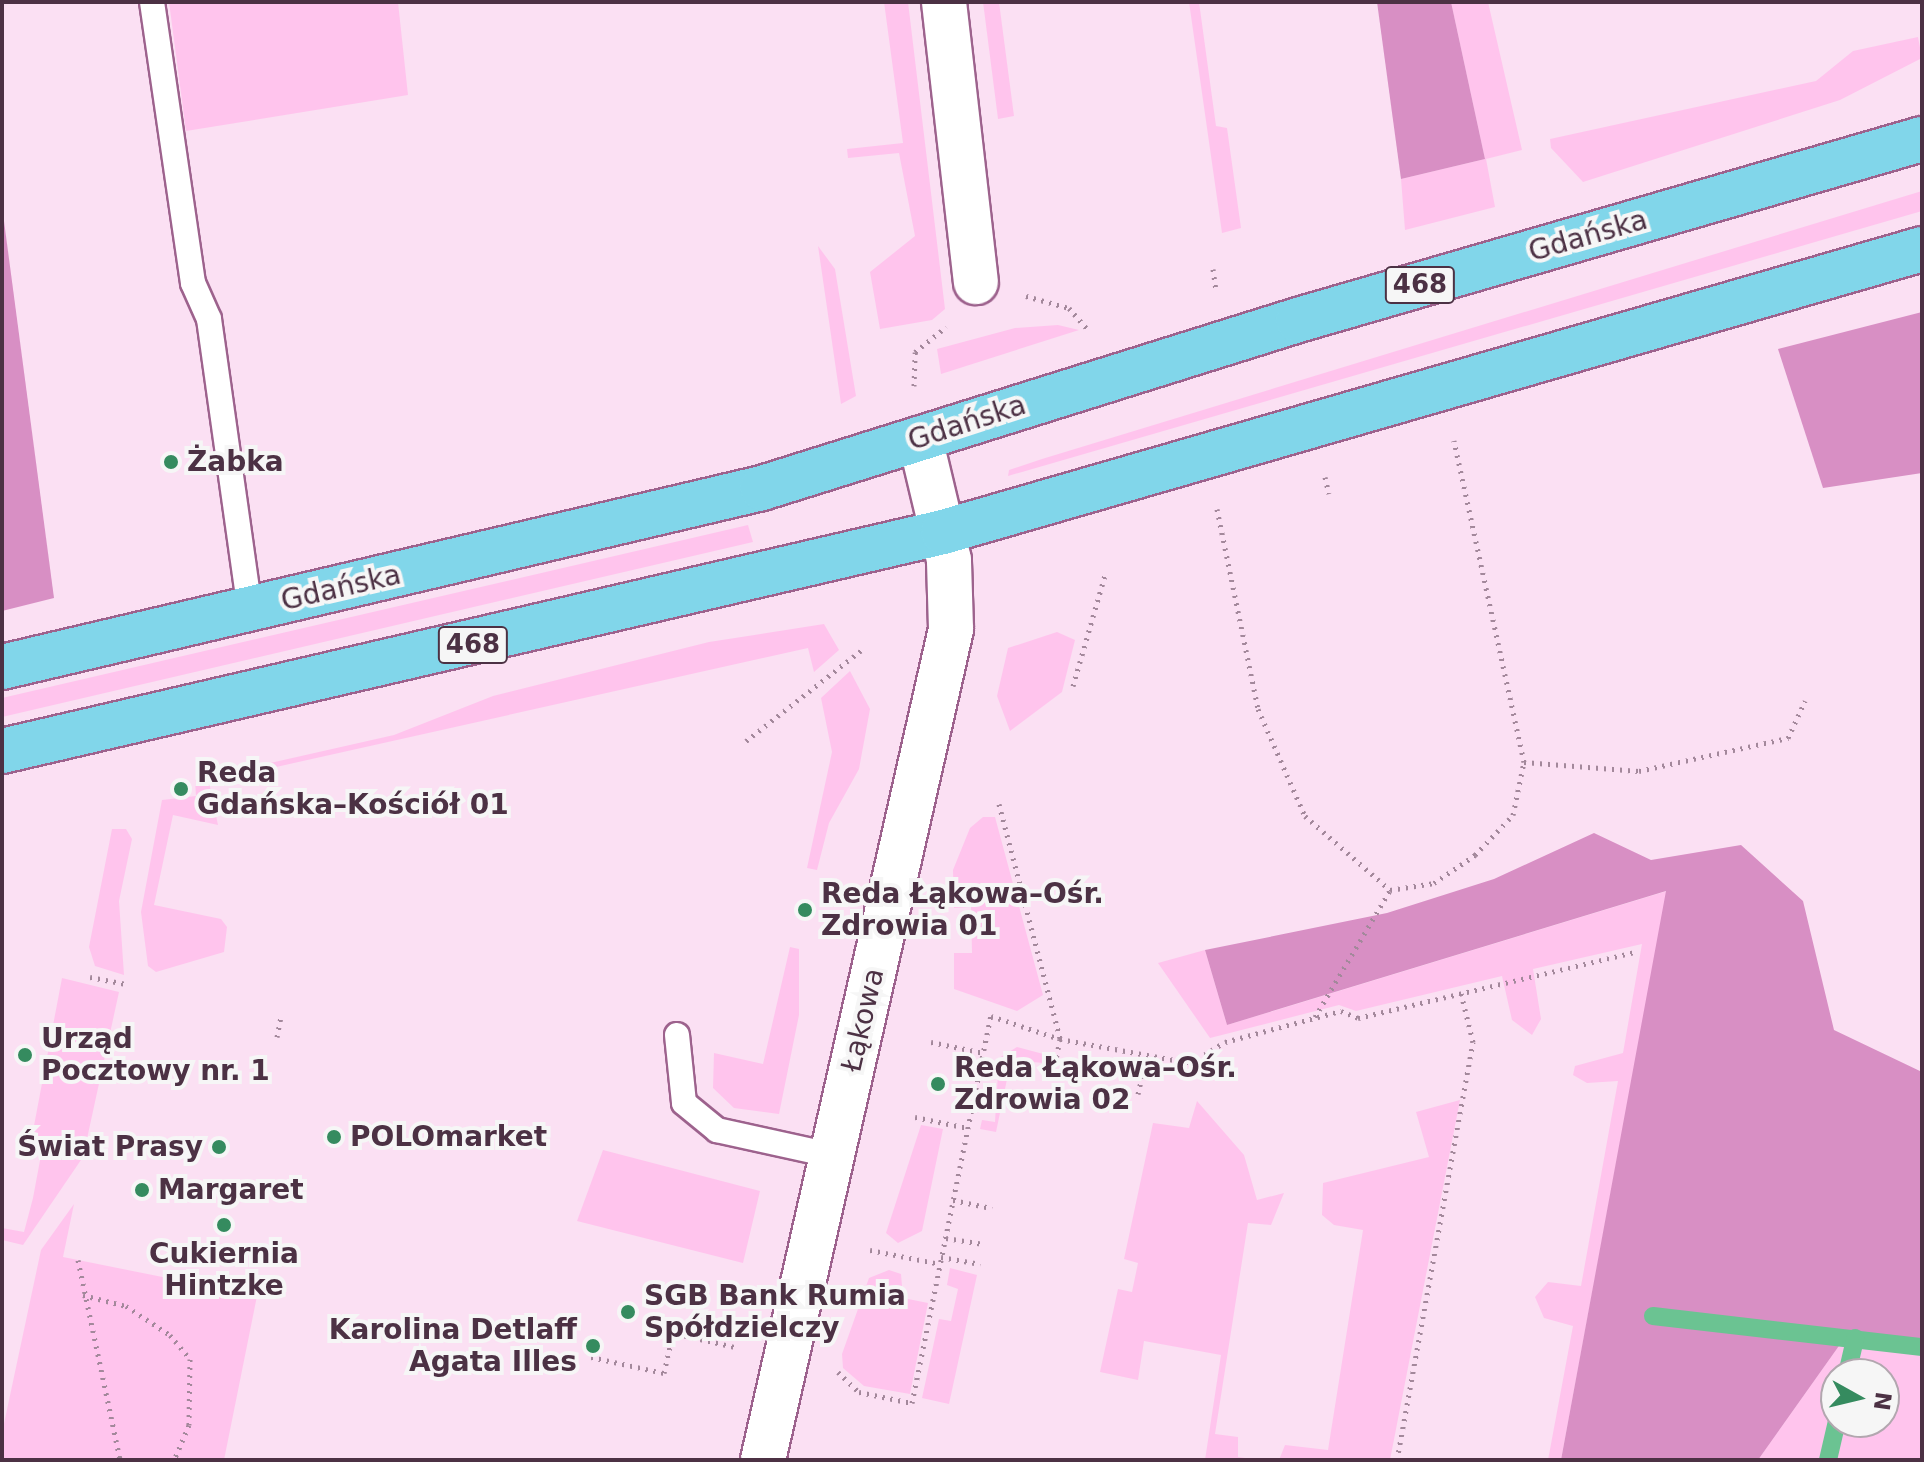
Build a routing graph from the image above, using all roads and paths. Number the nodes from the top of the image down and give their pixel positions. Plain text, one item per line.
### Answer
1 (152, 2) edge
2 (944, 2) edge
3 (1922, 139) edge
4 (1922, 249) edge
5 (976, 282) junction
6 (1096, 340) dead end
7 (913, 395) dead end
8 (1453, 436) dead end
9 (920, 438) junction
10 (1325, 476) dead end
11 (1329, 494) dead end
12 (1217, 509) dead end
13 (943, 532) junction
14 (1105, 575) dead end
15 (250, 609) junction
16 (863, 649) dead end
17 (2, 667) edge
18 (1073, 686) dead end
19 (1805, 701) dead end
20 (746, 741) dead end
21 (2, 751) edge
22 (1524, 762) junction
23 (999, 804) dead end
24 (1390, 890) junction
25 (1634, 952) dead end
26 (90, 977) dead end
27 (127, 984) dead end
28 (1461, 993) junction
29 (281, 1016) dead end
30 (1315, 1018) junction
31 (677, 1035) dead end
32 (277, 1037) dead end
33 (1060, 1039) junction
34 (931, 1042) dead end
35 (984, 1053) junction
36 (1147, 1055) junction
37 (1053, 1075) dead end
38 (1138, 1094) dead end
39 (915, 1117) dead end
40 (968, 1128) junction
41 (831, 1155) junction
42 (953, 1200) junction
43 (992, 1208) dead end
44 (946, 1238) junction
45 (984, 1244) dead end
46 (870, 1250) dead end
47 (78, 1260) dead end
48 (941, 1260) junction
49 (980, 1264) dead end
50 (678, 1293) dead end
51 (83, 1295) junction
52 (703, 1340) junction
53 (740, 1348) dead end
54 (593, 1352) dead end
55 (833, 1365) dead end
56 (771, 1459) edge
57 (120, 1460) edge
58 (174, 1460) edge
59 (1397, 1460) edge

1 - 15 lane
2 - 5 street
3 - 9 main road, Gdańska / 468
4 - 13 main road, 468
5 - 6 path
5 - 7 path
8 - 22 path
9 - 13 street, Łąkowa
9 - 15 main road, Gdańska / 468
10 - 11 path
12 - 24 path
13 - 21 main road, 468
13 - 41 street, Łąkowa
14 - 18 path
15 - 17 main road, Gdańska / 468
16 - 20 path
19 - 22 path
22 - 24 path
23 - 33 path
24 - 30 path
25 - 28 path
26 - 27 path
28 - 30 path
28 - 59 path
29 - 32 path
30 - 36 path
31 - 41 lane
33 - 35 path
33 - 36 path
33 - 37 path
34 - 35 path
35 - 40 path
36 - 38 path
39 - 40 path
40 - 42 path
41 - 56 street, Łąkowa
42 - 43 path
42 - 44 path
44 - 45 path
44 - 48 path
46 - 48 path
47 - 51 path
48 - 49 path
48 - 55 path
50 - 52 path
51 - 57 path
51 - 58 path
52 - 53 path
52 - 54 path

